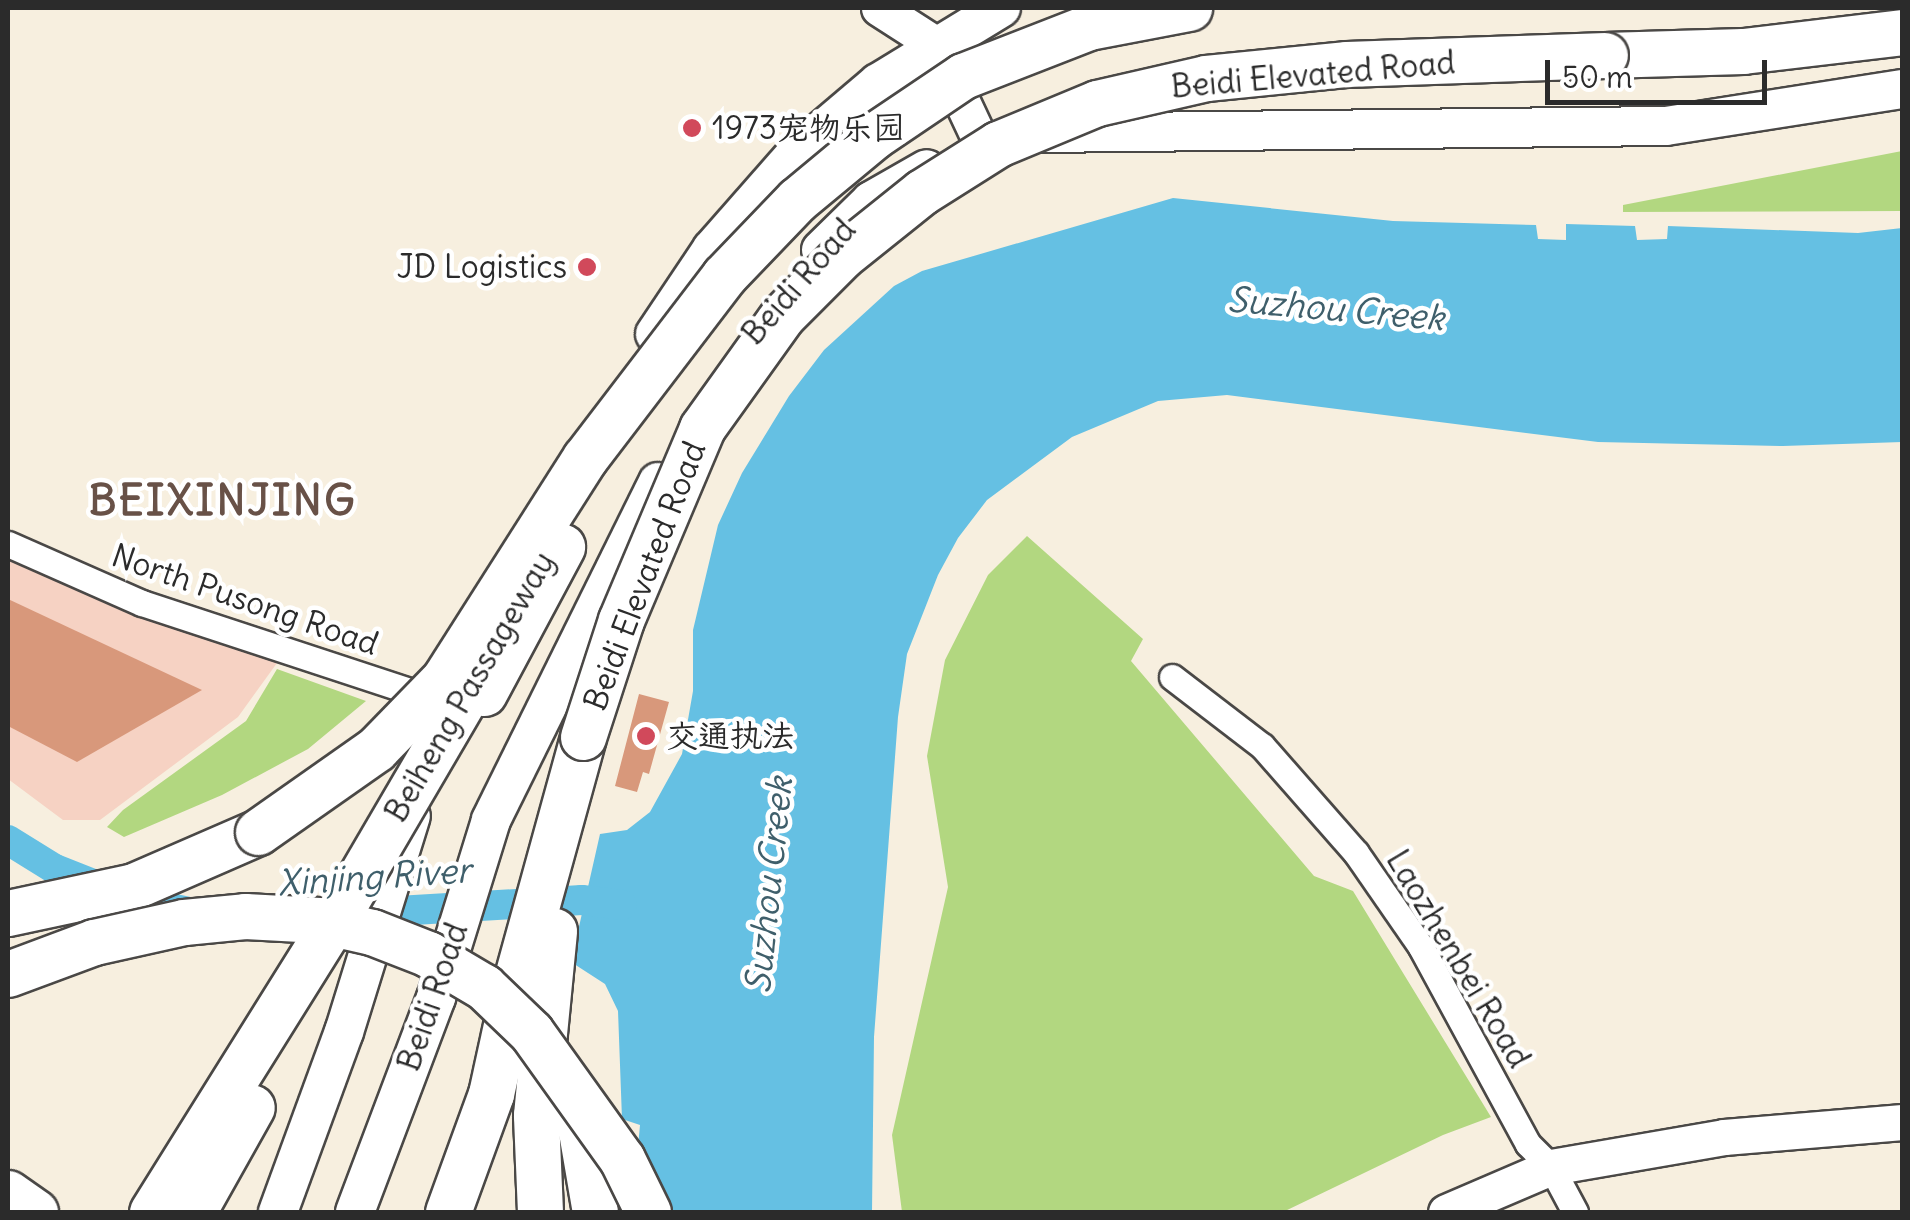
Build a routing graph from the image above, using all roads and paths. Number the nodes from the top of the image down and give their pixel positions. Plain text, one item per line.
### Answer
1 (879, 8) edge
2 (962, 8) edge
3 (1002, 8) edge
4 (1189, 8) edge
5 (1902, 32) edge
6 (935, 44) junction
7 (1902, 89) edge
8 (980, 140) junction
9 (657, 363) junction
10 (8, 544) edge
11 (1172, 677) dead end
12 (464, 709) junction
13 (583, 737) junction
14 (8, 914) edge
15 (94, 942) junction
16 (8, 964) edge
17 (8, 974) edge
18 (554, 1062) junction
19 (1902, 1122) edge
20 (1551, 1168) junction
21 (8, 1194) edge
22 (35, 1212) edge
23 (152, 1212) edge
24 (193, 1212) edge
25 (278, 1212) edge
26 (355, 1212) edge
27 (448, 1212) edge
28 (482, 1212) edge
29 (540, 1212) edge
30 (595, 1212) edge
31 (648, 1212) edge
32 (1446, 1212) edge
33 (1574, 1212) edge

1 - 6 street
2 - 6 street
3 - 6 main road
4 - 9 highway, bridge
5 - 13 highway, Beidi Elevated Road, bridge
6 - 8 street
6 - 12 main road
7 - 8 main road, Beidi Road
8 - 26 main road, Beidi Road
9 - 14 highway, bridge
9 - 23 highway, Beiheng Passageway, bridge
9 - 24 highway, bridge
10 - 12 street, North Pusong Road
11 - 20 street, Laozhenbei Road
12 - 25 main road
13 - 27 highway
13 - 28 highway, bridge
13 - 29 highway, bridge
15 - 16 highway, bridge
15 - 17 highway, bridge
15 - 18 highway, bridge
18 - 30 highway, bridge
18 - 31 highway, bridge
19 - 20 street
20 - 32 street
20 - 33 street, Laozhenbei Road
21 - 22 highway

